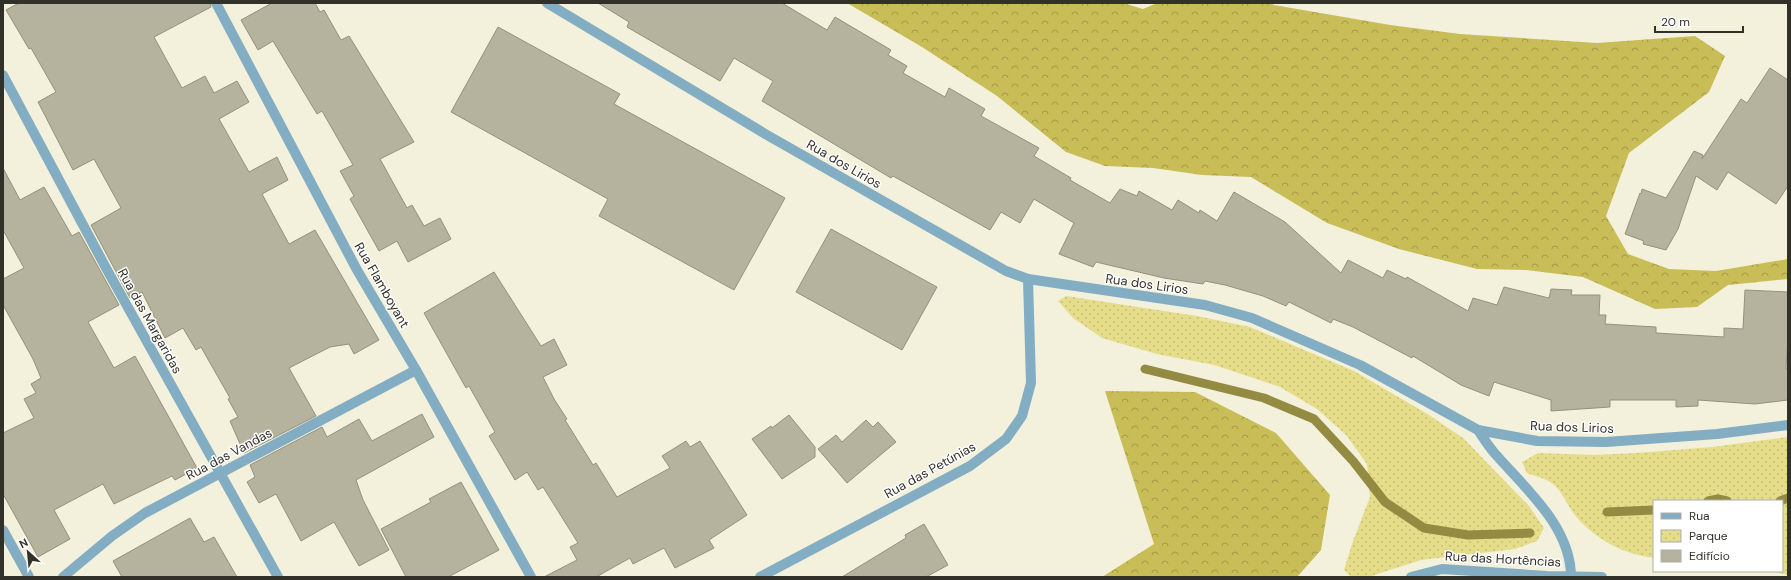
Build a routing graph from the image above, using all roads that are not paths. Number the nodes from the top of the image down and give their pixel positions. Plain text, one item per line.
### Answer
1 (216, 3) edge
2 (547, 3) edge
3 (3, 75) edge
4 (1028, 279) junction
5 (416, 370) junction
6 (1788, 425) edge
7 (1478, 430) junction
8 (220, 475) junction
9 (3, 530) edge
10 (778, 573) edge
11 (1571, 576) edge
12 (29, 577) edge
13 (63, 577) edge
14 (278, 577) edge
15 (531, 577) edge
16 (760, 577) edge
17 (1412, 577) edge
18 (1602, 577) edge

1 - 5 street, Rua Flamboyant
2 - 4 street, Rua dos Lirios
3 - 8 street, Rua das Margaridas
4 - 7 street, Rua dos Lirios
4 - 10 street, Rua das Petúnias
5 - 8 street, Rua das Vandas
5 - 15 street, Rua Flamboyant
6 - 7 street, Rua dos Lirios
7 - 11 street
8 - 13 street, Rua das Vandas
8 - 14 street, Rua das Margaridas
9 - 12 street
10 - 16 street, Rua das Petúnias
11 - 17 street, Rua das Hortências
11 - 18 street, Rua das Hortências

